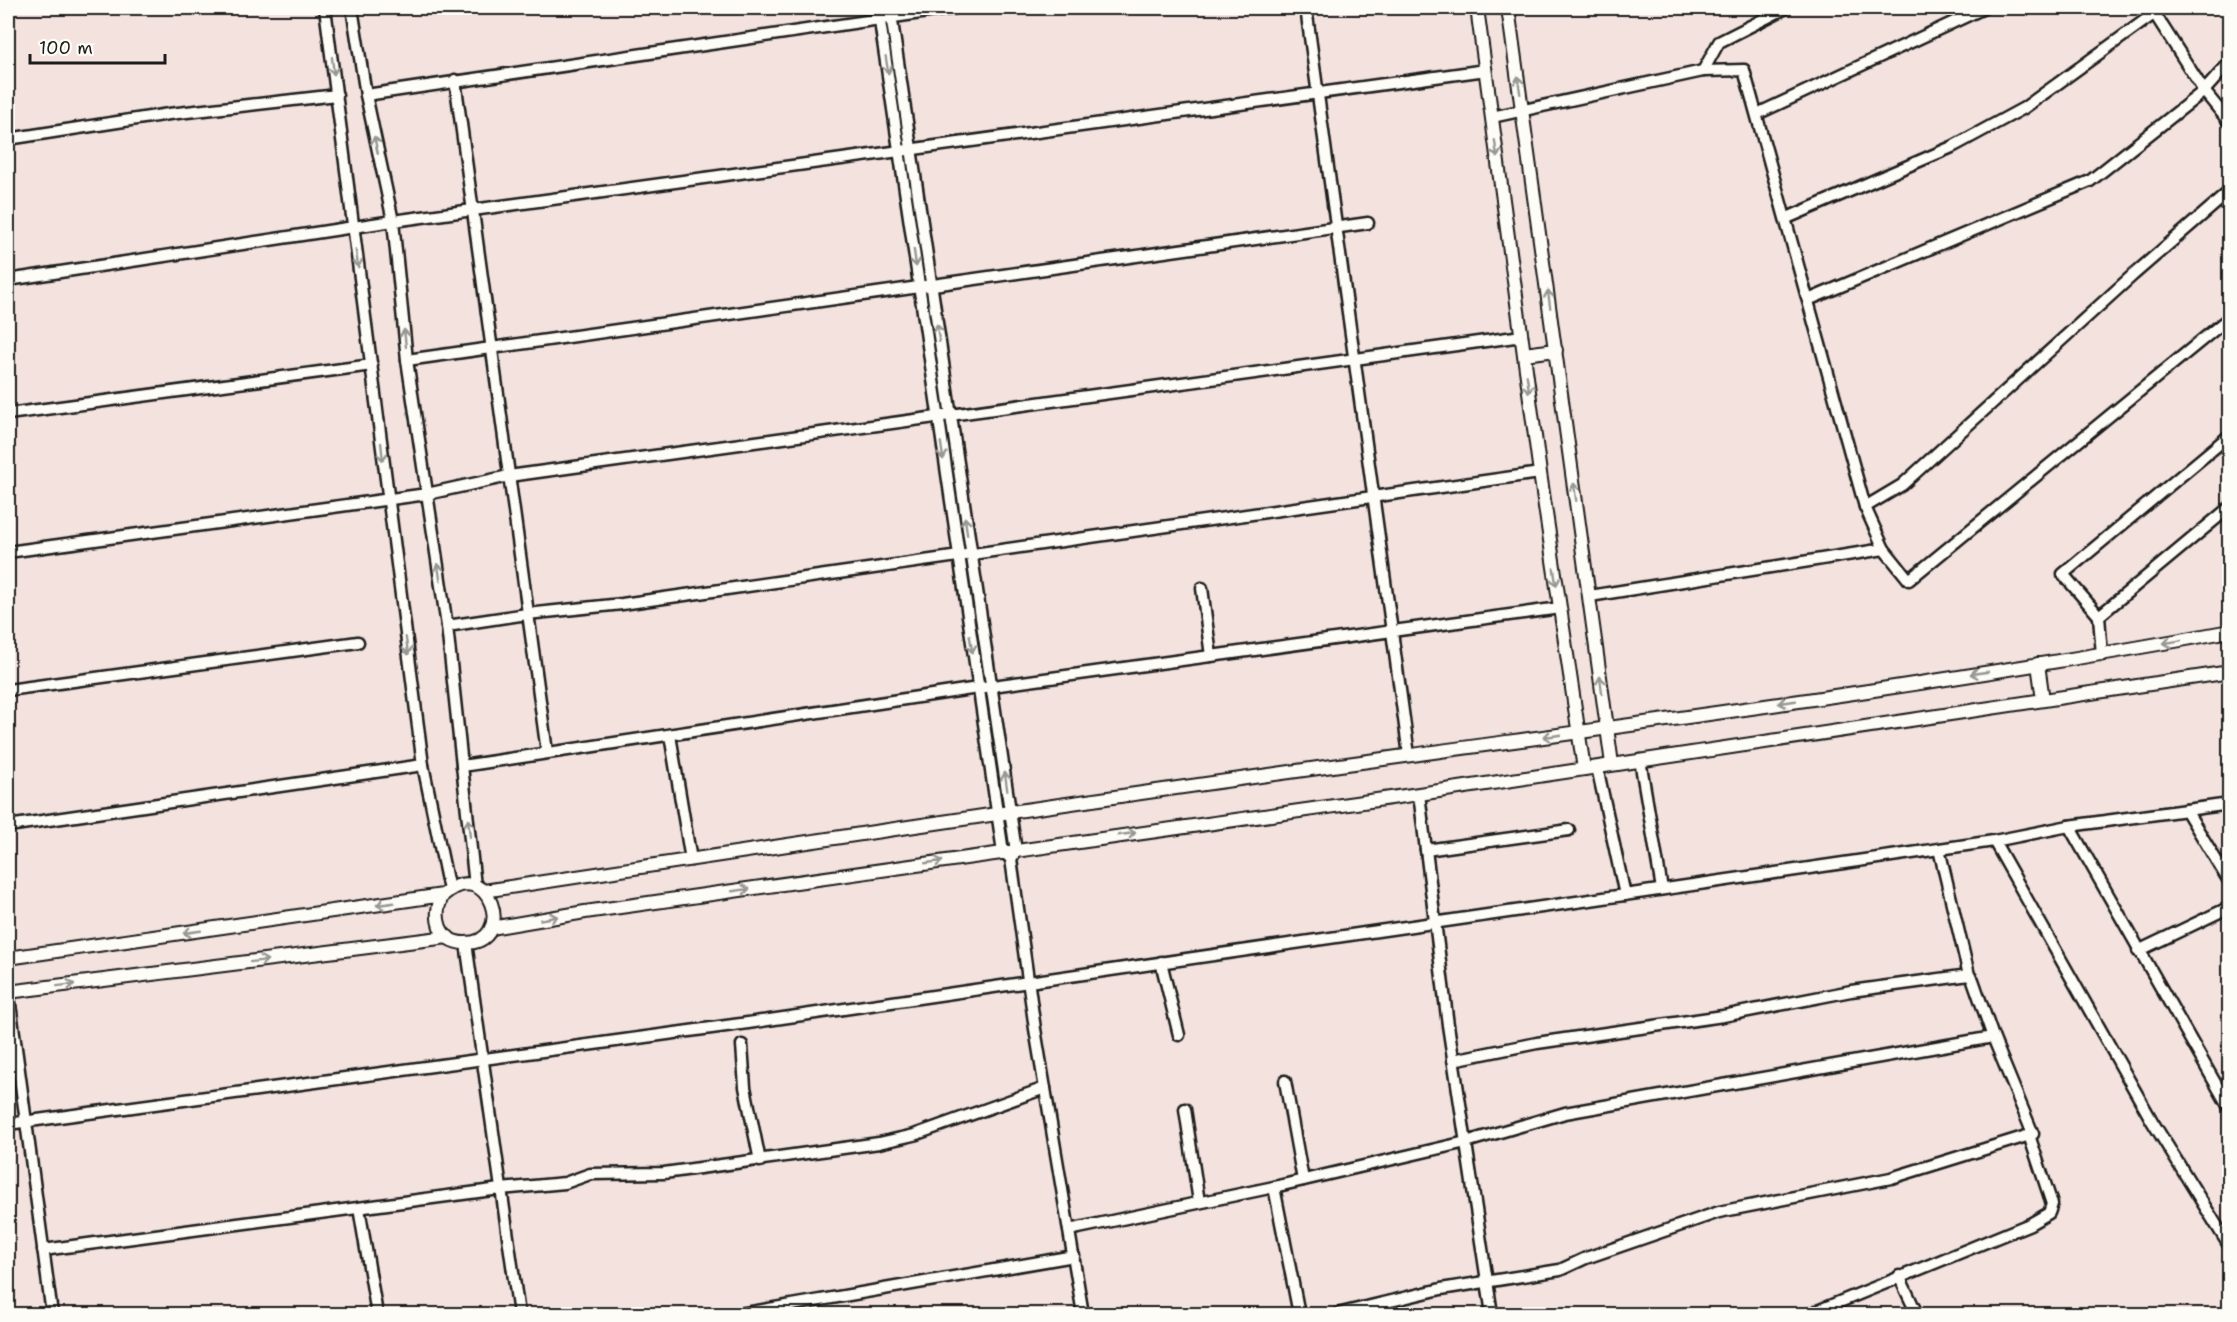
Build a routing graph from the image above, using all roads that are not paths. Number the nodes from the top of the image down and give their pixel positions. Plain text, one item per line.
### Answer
1 (325, 8) edge
2 (352, 8) edge
3 (955, 8) edge
4 (1306, 8) edge
5 (1478, 8) edge
6 (1508, 8) edge
7 (1786, 8) edge
8 (1983, 8) edge
9 (2156, 10) edge
10 (891, 12) edge
11 (879, 13) edge
12 (2229, 62) edge
13 (1486, 70) junction
14 (1703, 71) junction
15 (455, 80) junction
16 (2204, 91) junction
17 (1317, 93) junction
18 (337, 95) junction
19 (366, 95) junction
20 (1523, 112) junction
21 (1757, 114) junction
22 (1492, 117) junction
23 (2229, 123) edge
24 (8, 139) edge
25 (911, 149) junction
26 (900, 151) junction
27 (2229, 191) edge
28 (473, 212) junction
29 (1787, 218) junction
30 (393, 221) junction
31 (1368, 223) dead end
32 (352, 226) junction
33 (1336, 228) junction
34 (8, 280) edge
35 (931, 285) junction
36 (919, 287) junction
37 (1808, 300) junction
38 (2229, 317) edge
39 (1522, 336) junction
40 (491, 348) junction
41 (1556, 350) junction
42 (1524, 354) junction
43 (407, 360) junction
44 (1354, 360) junction
45 (372, 365) junction
46 (8, 414) edge
47 (950, 417) junction
48 (938, 418) junction
49 (2229, 435) edge
50 (1540, 473) junction
51 (509, 476) junction
52 (427, 494) junction
53 (1373, 496) junction
54 (387, 499) junction
55 (1865, 507) junction
56 (2229, 507) edge
57 (1884, 549) junction
58 (8, 552) edge
59 (970, 552) junction
60 (958, 554) junction
61 (1202, 588) dead end
62 (1590, 596) junction
63 (1560, 608) junction
64 (528, 614) junction
65 (2099, 616) junction
66 (447, 626) junction
67 (1392, 631) junction
68 (2229, 632) edge
69 (358, 642) dead end
70 (2102, 655) junction
71 (1211, 656) junction
72 (2038, 664) junction
73 (2229, 672) edge
74 (991, 687) junction
75 (978, 688) junction
76 (8, 690) edge
77 (2043, 699) junction
78 (1606, 729) junction
79 (1579, 732) junction
80 (670, 735) junction
81 (547, 752) junction
82 (1409, 755) junction
83 (1640, 760) junction
84 (1612, 764) junction
85 (423, 765) junction
86 (462, 766) junction
87 (1590, 768) junction
88 (1419, 794) junction
89 (2229, 804) edge
90 (2186, 810) junction
91 (1004, 812) junction
92 (8, 826) edge
93 (2069, 826) junction
94 (1569, 830) dead end
95 (1994, 841) junction
96 (1939, 849) junction
97 (1426, 850) junction
98 (1010, 854) junction
99 (691, 860) junction
100 (2229, 883) edge
101 (479, 889) junction
102 (1662, 889) junction
103 (446, 893) junction
104 (1625, 895) junction
105 (2229, 907) edge
106 (1435, 924) junction
107 (491, 928) junction
108 (447, 937) junction
109 (466, 943) junction
110 (2138, 951) junction
111 (8, 958) edge
112 (1161, 962) junction
113 (1969, 975) junction
114 (1029, 981) junction
115 (8, 991) edge
116 (1179, 1035) dead end
117 (1993, 1037) junction
118 (742, 1045) dead end
119 (482, 1059) junction
120 (1453, 1060) junction
121 (1285, 1081) dead end
122 (1045, 1088) junction
123 (1185, 1109) dead end
124 (2229, 1109) edge
125 (26, 1121) junction
126 (8, 1124) edge
127 (2030, 1135) junction
128 (1466, 1142) junction
129 (760, 1161) junction
130 (1304, 1180) junction
131 (1274, 1187) junction
132 (500, 1189) junction
133 (1199, 1202) junction
134 (359, 1208) junction
135 (1069, 1230) junction
136 (2229, 1247) edge
137 (43, 1250) junction
138 (1074, 1256) junction
139 (1899, 1276) junction
140 (1486, 1282) junction
141 (52, 1314) edge
142 (377, 1314) edge
143 (519, 1314) edge
144 (740, 1314) edge
145 (1083, 1314) edge
146 (1299, 1314) edge
147 (1336, 1314) edge
148 (1492, 1314) edge
149 (1810, 1314) edge
150 (1917, 1314) edge

1 -> 18 street
2 - 19 street
3 - 10 street
4 - 17 street
5 - 13 main road
20 -> 6 main road
7 - 14 street
8 - 21 street
9 - 16 street
9 - 29 street
10 - 11 street
10 - 25 street
11 - 15 street
11 -> 26 street
12 - 16 street
13 - 17 street
13 - 22 main road
14 - 20 street
14 - 21 street
15 - 19 street
15 - 28 street
16 - 23 street
16 - 37 street
17 - 25 street
17 - 33 street
18 - 24 street
18 - 32 street
30 -> 19 street
20 - 22 street
41 -> 20 main road
21 - 29 street
22 -> 39 main road
25 - 26 street
25 - 35 street
26 - 28 street
26 -> 36 street
27 - 55 street
28 - 30 street
28 - 40 street
29 - 37 street
30 - 32 street
43 -> 30 street
31 - 33 street
32 - 34 street
32 -> 45 street
33 - 35 street
33 - 44 street
35 - 36 street
47 -> 35 street
36 - 40 street
36 - 48 street
37 - 55 street
38 - 57 street
39 - 42 main road
39 - 44 street
40 - 43 street
40 - 51 street
41 - 42 main road
62 -> 41 main road
42 -> 50 main road
43 - 52 street
44 - 47 street
44 - 53 street
45 - 46 street
45 -> 54 street
47 - 48 street
59 -> 47 street
48 - 51 street
48 -> 60 street
49 - 65 street
50 - 53 street
50 -> 63 main road
51 - 52 street
51 - 64 street
52 - 54 street
66 -> 52 street
53 - 59 street
53 - 67 street
54 - 58 street
54 -> 85 street
55 - 57 street
56 - 65 street
57 - 62 street
59 - 60 street
59 - 74 street
60 - 64 street
60 -> 75 street
61 - 71 street
78 -> 62 main road
63 - 67 street
63 - 79 main road
64 - 66 street
64 - 81 street
65 - 70 street
66 - 86 street
67 - 71 street
67 - 82 street
68 -> 70 main road
69 - 76 street
70 - 72 main road
71 - 74 street
72 - 77 main road
72 -> 78 main road
73 - 77 main road
74 - 75 street
91 -> 74 street
75 - 80 street
75 - 91 street
77 - 83 main road
78 - 79 main road
78 - 84 main road
79 -> 82 main road
79 - 87 main road
80 - 81 street
80 - 99 street
81 - 86 street
82 - 91 main road
83 - 84 main road
83 - 102 street
84 - 87 main road
85 - 92 street
85 - 103 street
101 -> 86 street
87 - 88 main road
87 - 104 street
88 - 97 street
98 -> 88 main road
89 - 90 street
90 - 93 street
90 - 100 street
91 - 98 street
91 - 99 main road
93 - 95 street
93 - 110 street
94 - 97 street
95 - 96 street
95 - 136 street
96 - 102 street
96 - 113 street
97 - 106 street
107 -> 98 main road
98 - 114 street
99 - 101 main road
101 - 103 main road
101 - 107 main road
102 - 104 street
103 - 108 main road
103 -> 111 main road
104 - 106 street
105 - 110 street
106 - 112 street
106 - 120 street
107 - 109 main road
108 - 109 main road
115 -> 108 main road
109 - 119 street
110 - 124 street
112 - 114 street
112 - 116 street
113 - 117 street
113 - 120 street
114 - 119 street
114 - 122 street
115 - 125 street
117 - 127 street
117 - 128 street
118 - 129 street
119 - 125 street
119 - 132 street
120 - 128 street
121 - 130 street
122 - 129 street
122 - 135 street
123 - 133 street
125 - 126 street
125 - 137 street
127 - 139 street
127 - 140 street
128 - 130 street
128 - 140 street
129 - 132 street
130 - 131 street
131 - 133 street
131 - 146 street
132 - 134 street
132 - 143 street
133 - 135 street
134 - 137 street
134 - 142 street
135 - 138 street
137 - 141 street
138 - 144 street
138 - 145 street
139 - 149 street
139 - 150 street
140 - 147 street
140 - 148 street

